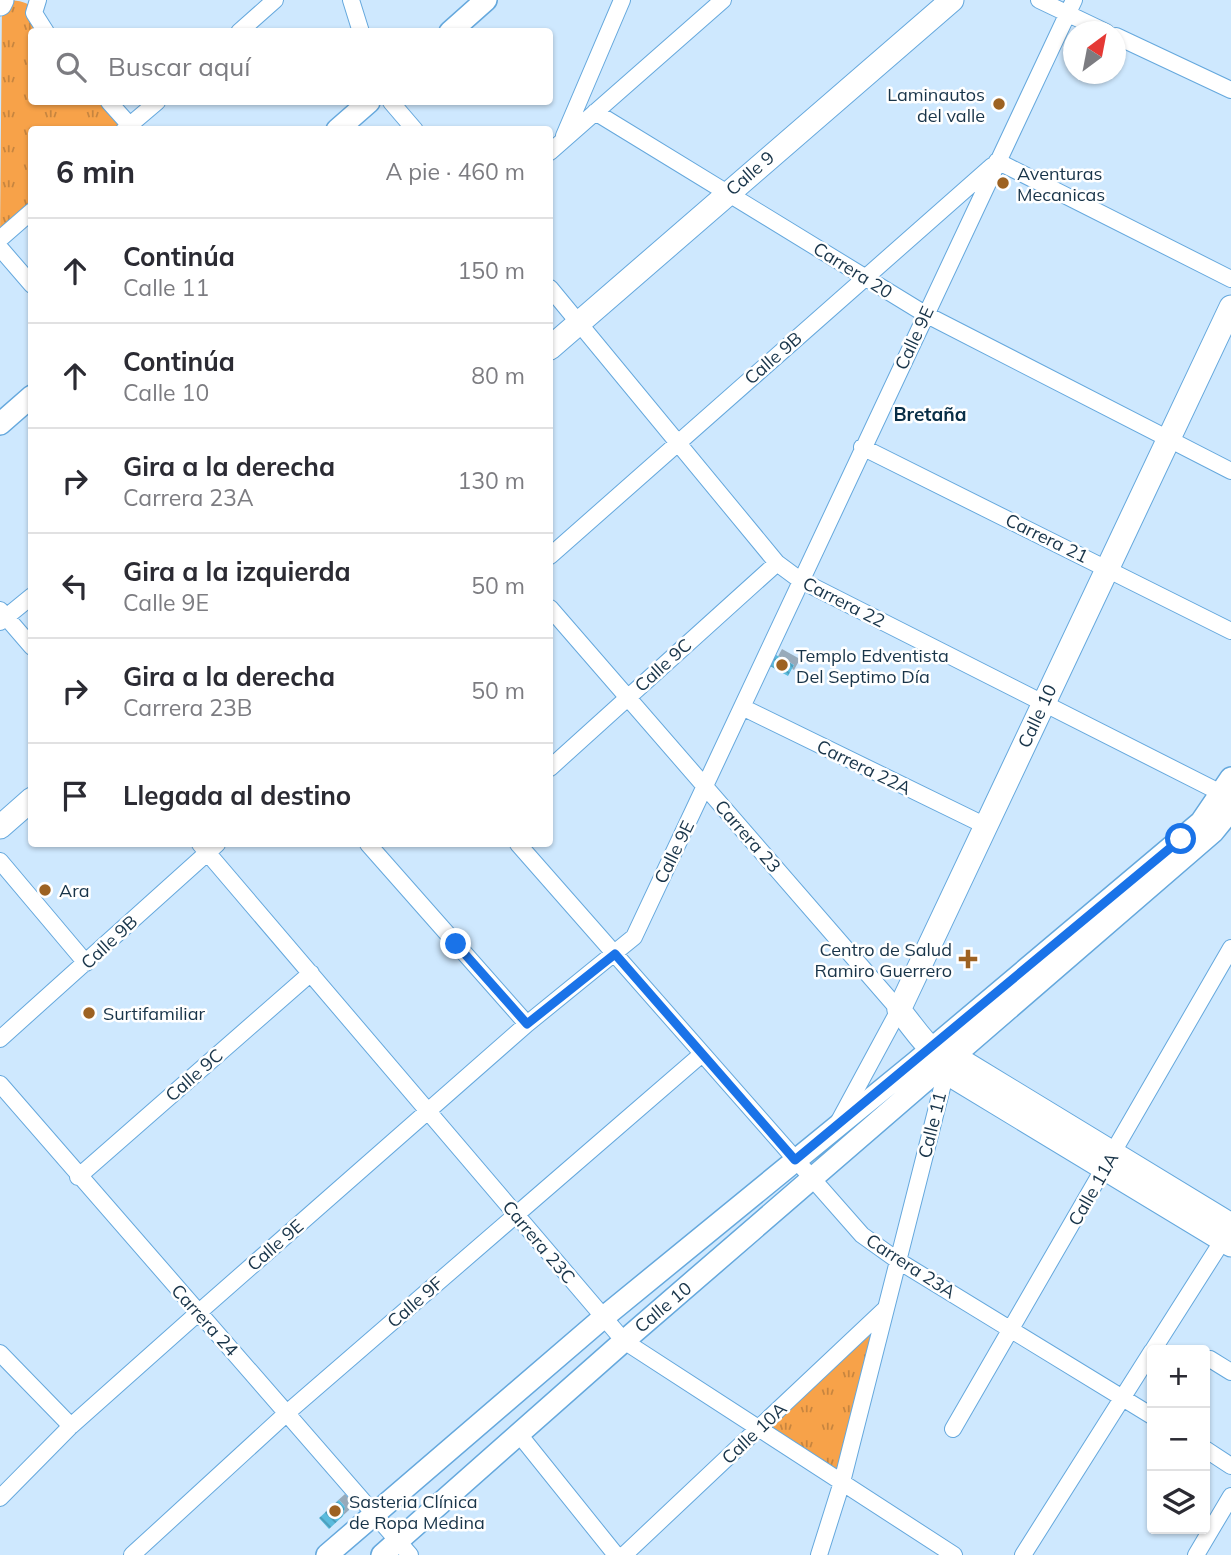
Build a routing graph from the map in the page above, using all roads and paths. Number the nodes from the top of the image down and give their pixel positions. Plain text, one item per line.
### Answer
1 (275, 0) edge
2 (351, 0) edge
3 (486, 0) edge
4 (622, 0) edge
5 (723, 0) edge
6 (952, 0) edge
7 (1039, 0) edge
8 (36, 3) edge
9 (1070, 6) edge
10 (1091, 21) edge
11 (43, 28) edge
12 (244, 28) edge
13 (360, 28) edge
14 (454, 28) edge
15 (1126, 41) edge
16 (1231, 90) edge
17 (111, 105) edge
18 (154, 105) edge
19 (366, 105) edge
20 (394, 105) edge
21 (595, 112) junction
22 (127, 126) edge
23 (131, 126) edge
24 (342, 126) edge
25 (412, 126) edge
26 (555, 147) edge
27 (997, 161) junction
28 (728, 192) junction
29 (28, 214) edge
30 (0, 239) edge
31 (0, 248) edge
32 (866, 278) junction
33 (1231, 279) edge
34 (28, 280) edge
35 (553, 292) edge
36 (1231, 307) edge
37 (925, 314) junction
38 (579, 323) junction
39 (553, 345) edge
40 (28, 400) edge
41 (0, 424) edge
42 (1167, 439) junction
43 (676, 443) junction
44 (862, 447) junction
45 (1231, 471) edge
46 (553, 553) edge
47 (777, 563) junction
48 (1108, 568) junction
49 (800, 580) junction
50 (28, 599) edge
51 (553, 611) edge
52 (2, 616) edge
53 (1231, 631) edge
54 (28, 642) edge
55 (627, 697) junction
56 (1044, 701) junction
57 (742, 707) junction
58 (553, 765) edge
59 (705, 787) junction
60 (1229, 795) edge
61 (28, 802) edge
62 (986, 826) junction
63 (0, 827) edge
64 (207, 847) edge
65 (209, 847) edge
66 (371, 847) edge
67 (521, 847) edge
68 (0, 861) edge
69 (1231, 948) edge
70 (615, 954) junction
71 (86, 963) junction
72 (311, 974) junction
73 (900, 1010) junction
74 (527, 1024) junction
75 (0, 1039) edge
76 (702, 1054) junction
77 (940, 1056) junction
78 (0, 1084) edge
79 (428, 1111) junction
80 (838, 1123) junction
81 (795, 1160) junction
82 (1109, 1161) junction
83 (78, 1177) junction
84 (813, 1180) junction
85 (516, 1214) junction
86 (1229, 1234) edge
87 (897, 1260) junction
88 (884, 1310) junction
89 (198, 1313) junction
90 (604, 1317) junction
91 (1011, 1329) junction
92 (624, 1341) junction
93 (1157, 1345) edge
94 (0, 1353) edge
95 (1210, 1359) dead end
96 (1147, 1360) edge
97 (1231, 1372) edge
98 (1123, 1398) junction
99 (288, 1412) junction
100 (1147, 1413) edge
101 (71, 1426) junction
102 (761, 1428) junction
103 (953, 1429) dead end
104 (518, 1433) junction
105 (1210, 1452) edge
106 (1231, 1466) edge
107 (842, 1482) junction
108 (1231, 1496) edge
109 (0, 1499) edge
110 (374, 1514) junction
111 (396, 1550) edge
112 (132, 1555) edge
113 (327, 1555) edge
114 (616, 1555) edge
115 (624, 1555) edge
116 (819, 1555) edge
117 (954, 1555) edge
118 (1023, 1555) edge
119 (1196, 1555) edge

1 - 12 street
2 - 13 street
3 - 14 street
4 - 26 street
5 - 21 street
6 - 28 main road, Calle 9
7 - 9 street
8 - 11 street
9 - 10 street
9 - 27 street, Calle 9E
15 - 16 street
17 - 22 street
18 - 23 street
19 - 24 street
20 - 25 street
21 - 26 street
21 - 28 street, Carrera 20
27 - 32 street, Calle 9B
27 - 33 street
27 - 37 street, Calle 9E
28 - 32 street, Carrera 20
28 - 38 main road, Calle 9
29 - 30 street
31 - 34 street
32 - 37 street, Carrera 20
32 - 43 street, Calle 9B
35 - 38 street, Carrera 22
36 - 42 main road, Calle 10
37 - 42 street, Carrera 20
37 - 44 street, Calle 9E
38 - 39 main road, Calle 9
38 - 43 street, Carrera 22
40 - 41 street
42 - 45 street, Carrera 20
42 - 48 main road, Calle 10
43 - 46 street, Calle 9B
43 - 47 street, Carrera 22
44 - 48 street, Carrera 21
44 - 49 street, Calle 9E
47 - 49 street, Carrera 22
47 - 55 street, Calle 9C
48 - 53 street, Carrera 21
48 - 56 main road, Calle 10
49 - 56 street, Carrera 22
49 - 57 street, Calle 9E
50 - 52 street
51 - 55 street, Carrera 23
52 - 54 street
55 - 58 street, Calle 9C
55 - 59 street, Carrera 23
56 - 60 street, Carrera 22
56 - 62 main road, Calle 10
57 - 59 street, Calle 9E
57 - 62 street, Carrera 22A
59 - 70 street, Calle 9E
59 - 73 street, Carrera 23
60 - 77 street
61 - 63 main road
62 - 73 main road, Calle 10
64 - 71 street, Calle 9B
65 - 72 street, Carrera 23C
66 - 74 street
67 - 70 street, Carrera 23A
68 - 71 street
69 - 82 street, Calle 11A
70 - 74 street, Calle 9E
70 - 76 street, Carrera 23A
71 - 75 street, Calle 9B
72 - 79 street, Carrera 23C
72 - 83 street, Calle 9C
73 - 77 main road, Carrera 23
73 - 80 street, Calle 10
74 - 79 street, Calle 9E
76 - 81 street, Carrera 23A
76 - 85 street, Calle 9F
77 - 80 street, Calle 10
77 - 82 main road, Carrera 23
77 - 84 street, Calle 10
77 - 87 street, Calle 11
78 - 83 street, Carrera 24
79 - 85 street, Carrera 23C
79 - 89 street, Calle 9E
80 - 81 street, Calle 10
81 - 84 street, Carrera 23A
81 - 90 street, Calle 10
82 - 86 main road, Carrera 23
82 - 91 street, Calle 11A
83 - 89 street, Carrera 24
84 - 87 street, Carrera 23A
84 - 92 street, Calle 10
85 - 90 street, Carrera 23C
85 - 99 street, Calle 9F
86 - 93 street
87 - 88 street, Calle 11
87 - 91 street, Carrera 23A
88 - 102 street, Calle 10A
88 - 107 street, Calle 11
89 - 99 street, Carrera 24
89 - 101 street, Calle 9E
90 - 92 street, Carrera 23C
90 - 110 street, Calle 10
91 - 98 street, Carrera 23A
91 - 103 street, Calle 11A
92 - 102 street, Carrera 23C
92 - 104 street, Calle 10
94 - 101 street
95 - 97 street
96 - 98 street
98 - 100 street, Carrera 23A
98 - 118 street
99 - 110 street, Carrera 24
99 - 112 street, Calle 9F
101 - 109 street, Calle 9E
102 - 107 street, Carrera 23C
102 - 115 street, Calle 10A
104 - 111 street, Calle 10
104 - 114 street
105 - 106 street
107 - 116 street, Calle 11
107 - 117 street, Carrera 23C
108 - 119 street
110 - 111 street, Carrera 24
110 - 113 street, Calle 10

